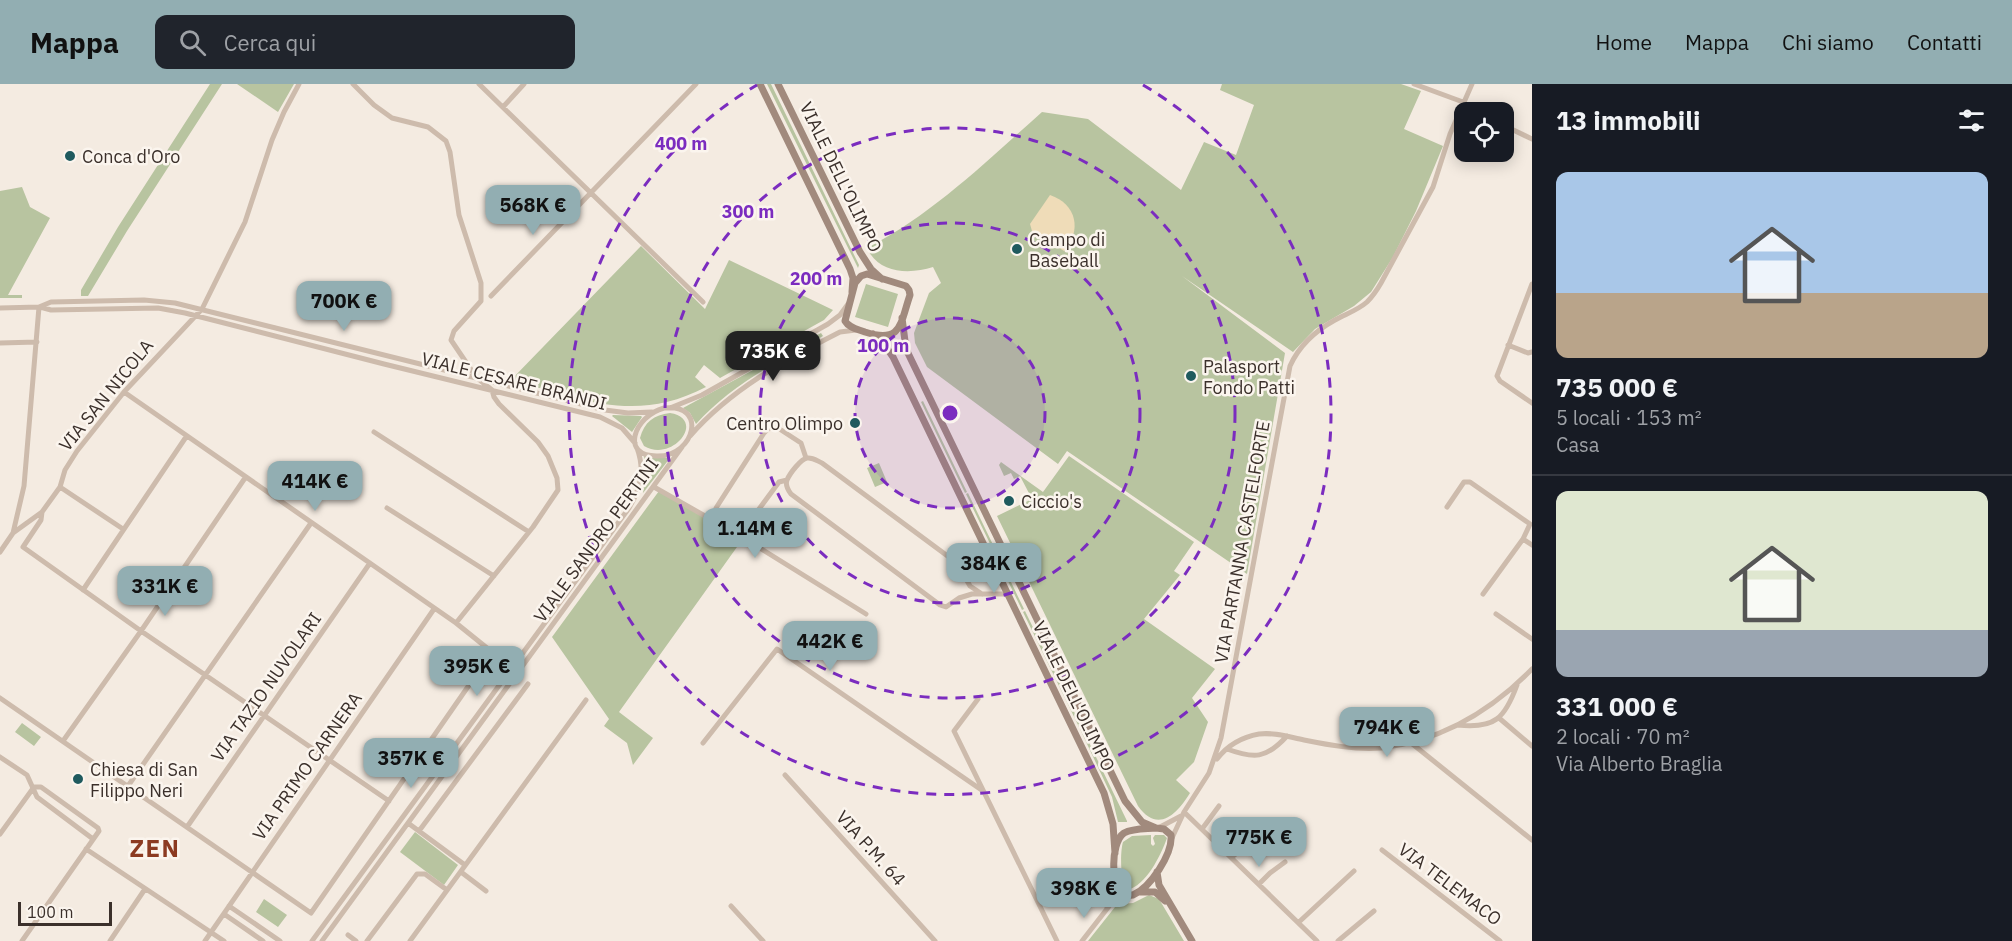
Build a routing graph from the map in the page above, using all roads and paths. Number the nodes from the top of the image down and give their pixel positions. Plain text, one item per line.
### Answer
1 (299, 84) edge
2 (353, 84) edge
3 (479, 84) edge
4 (524, 84) edge
5 (696, 84) edge
6 (760, 84) edge
7 (778, 84) edge
8 (1414, 84) edge
9 (1472, 84) edge
10 (1455, 102) edge
11 (1463, 102) edge
12 (502, 107) junction
13 (1454, 124) edge
14 (1514, 130) edge
15 (1532, 139) edge
16 (591, 193) junction
17 (882, 279) junction
18 (1532, 284) edge
19 (852, 292) junction
20 (491, 296) dead end
21 (703, 302) dead end
22 (848, 303) junction
23 (39, 307) junction
24 (0, 308) edge
25 (202, 309) junction
26 (195, 315) junction
27 (902, 318) junction
28 (860, 330) junction
29 (873, 334) junction
30 (37, 342) junction
31 (0, 343) edge
32 (1508, 345) junction
33 (1532, 352) edge
34 (476, 377) junction
35 (492, 390) junction
36 (124, 392) junction
37 (1532, 403) edge
38 (670, 408) junction
39 (652, 412) junction
40 (374, 432) dead end
41 (690, 436) junction
42 (186, 437) junction
43 (636, 446) junction
44 (682, 447) junction
45 (806, 458) junction
46 (245, 478) junction
47 (787, 480) junction
48 (60, 487) junction
49 (654, 487) junction
50 (1447, 507) dead end
51 (387, 508) dead end
52 (42, 512) junction
53 (311, 523) junction
54 (123, 530) junction
55 (529, 532) junction
56 (13, 533) junction
57 (1523, 539) junction
58 (1532, 545) edge
59 (0, 552) edge
60 (370, 563) junction
61 (494, 576) junction
62 (83, 590) junction
63 (982, 594) junction
64 (1008, 594) junction
65 (1483, 594) dead end
66 (434, 609) junction
67 (866, 614) dead end
68 (1496, 614) dead end
69 (456, 624) junction
70 (141, 631) junction
71 (1532, 639) edge
72 (1532, 669) edge
73 (206, 675) junction
74 (1518, 683) junction
75 (528, 684) dead end
76 (0, 698) edge
77 (586, 699) dead end
78 (978, 699) dead end
79 (264, 716) junction
80 (1499, 718) junction
81 (1456, 725) junction
82 (1287, 736) junction
83 (63, 741) junction
84 (1410, 742) junction
85 (703, 743) dead end
86 (1532, 746) edge
87 (1227, 749) junction
88 (0, 757) edge
89 (329, 760) junction
90 (1213, 766) junction
91 (785, 775) dead end
92 (128, 786) junction
93 (34, 788) junction
94 (983, 791) junction
95 (388, 801) junction
96 (1219, 806) dead end
97 (1184, 812) junction
98 (408, 823) junction
99 (187, 827) junction
100 (1156, 828) junction
101 (1202, 829) junction
102 (419, 831) junction
103 (0, 834) edge
104 (93, 839) junction
105 (1532, 840) edge
106 (1171, 841) junction
107 (1245, 846) dead end
108 (86, 849) junction
109 (1382, 850) dead end
110 (1115, 853) junction
111 (1232, 857) junction
112 (1285, 862) dead end
113 (465, 865) junction
114 (1354, 871) dead end
115 (461, 872) junction
116 (1115, 872) junction
117 (1157, 872) junction
118 (252, 873) junction
119 (1259, 884) junction
120 (145, 889) junction
121 (447, 891) junction
122 (486, 891) dead end
123 (1140, 892) junction
124 (1129, 896) junction
125 (229, 906) junction
126 (731, 906) dead end
127 (1170, 907) junction
128 (1105, 911) junction
129 (1374, 911) dead end
130 (224, 914) junction
131 (1299, 922) junction
132 (211, 932) junction
133 (348, 934) dead end
134 (22, 941) edge
135 (110, 941) edge
136 (205, 941) edge
137 (224, 941) edge
138 (263, 941) edge
139 (279, 941) edge
140 (312, 941) edge
141 (322, 941) edge
142 (356, 941) edge
143 (367, 941) edge
144 (410, 941) edge
145 (763, 941) edge
146 (935, 941) edge
147 (1057, 941) edge
148 (1082, 941) edge
149 (1192, 941) edge
150 (1317, 941) edge
151 (1338, 941) edge
152 (1500, 941) edge

1 - 25 street
2 - 34 street
3 - 12 street
4 - 12 street
5 - 16 street
6 - 19 street, VIALE DELL'OLIMPO
7 - 17 street, VIALE DELL'OLIMPO
8 - 10 street
9 - 11 street, VIA PARTANNA CASTELFORTE
12 - 16 street
13 - 90 street, VIA PARTANNA CASTELFORTE
14 - 15 street
16 - 20 street
16 - 21 street
17 - 19 street
17 - 27 street
18 - 32 street
19 - 22 street
22 - 28 street
22 - 38 street
23 - 24 street
23 - 25 street, VIALE CESARE BRANDI
23 - 26 street, VIALE CESARE BRANDI
23 - 30 street
25 - 26 street, VIA SAN NICOLA
25 - 34 street, VIALE CESARE BRANDI
26 - 35 street, VIALE CESARE BRANDI
26 - 36 street, VIA SAN NICOLA
27 - 29 street
27 - 100 street, VIALE DELL'OLIMPO
28 - 29 street
28 - 41 street
29 - 64 street, VIALE DELL'OLIMPO
30 - 31 street
30 - 56 street
32 - 33 street
32 - 37 street
34 - 35 street
34 - 39 street, VIALE CESARE BRANDI
35 - 43 street, VIALE CESARE BRANDI
35 - 55 street
36 - 42 street
36 - 48 street, VIA SAN NICOLA
38 - 39 street
38 - 41 street
39 - 43 street
40 - 55 street
41 - 44 street
42 - 46 street
42 - 54 street
43 - 44 street
43 - 140 street, VIALE SANDRO PERTINI
44 - 49 street, VIALE SANDRO PERTINI
45 - 47 street
45 - 47 street
45 - 63 street
46 - 53 street
46 - 70 street
47 - 63 street
48 - 52 street, VIA SAN NICOLA
48 - 54 street
49 - 67 street
49 - 98 street, VIALE SANDRO PERTINI
50 - 57 street
51 - 61 street
52 - 56 street, VIA SAN NICOLA
52 - 62 street
53 - 60 street
53 - 73 street
54 - 62 street
55 - 61 street
56 - 59 street, VIA SAN NICOLA
57 - 58 street
57 - 65 street
60 - 66 street
60 - 79 street, VIA TAZIO NUVOLARI
61 - 69 street
62 - 70 street
63 - 64 street
64 - 110 street, VIALE DELL'OLIMPO
66 - 69 street
66 - 89 street, VIA PRIMO CARNERA
68 - 71 street
69 - 95 street
70 - 73 street
70 - 83 street
72 - 74 street
73 - 79 street
73 - 92 street
74 - 80 street
74 - 81 street
75 - 102 street
76 - 83 street
77 - 113 street
78 - 94 street
79 - 89 street
79 - 99 street, VIA TAZIO NUVOLARI
80 - 81 street
80 - 86 street
81 - 84 street
82 - 84 street
82 - 87 street
82 - 87 street
83 - 92 street
84 - 105 street
85 - 94 street
87 - 90 street
88 - 93 street
89 - 95 street
89 - 118 street, VIA PRIMO CARNERA
90 - 97 street, VIA PARTANNA CASTELFORTE
91 - 146 street, VIA P.M. 64
92 - 99 street
93 - 103 street
93 - 104 street
93 - 104 street
94 - 147 street
95 - 118 street
96 - 101 street
97 - 100 street
97 - 101 street
97 - 106 street, VIA PARTANNA CASTELFORTE
98 - 102 street
98 - 141 street, VIALE SANDRO PERTINI
99 - 118 street
100 - 106 street
100 - 110 street
101 - 111 street
102 - 113 street
104 - 108 street
106 - 117 street
107 - 111 street
108 - 120 street
108 - 134 street
109 - 152 street, VIA TELEMACO
110 - 116 street
111 - 119 street
112 - 119 street
113 - 115 street
114 - 131 street
115 - 121 street
115 - 122 street
116 - 124 street
116 - 128 street
117 - 123 street
117 - 127 street
118 - 125 street, VIA PRIMO CARNERA
119 - 131 street
120 - 132 street
120 - 135 street
121 - 143 street
121 - 144 street
123 - 124 street
123 - 127 street
124 - 128 street
125 - 130 street, VIA PRIMO CARNERA
125 - 139 street
126 - 145 street
127 - 149 street
128 - 148 street
129 - 151 street
130 - 132 street, VIA PRIMO CARNERA
130 - 138 street
131 - 150 street
132 - 136 street, VIA PRIMO CARNERA
132 - 137 street
133 - 142 street

